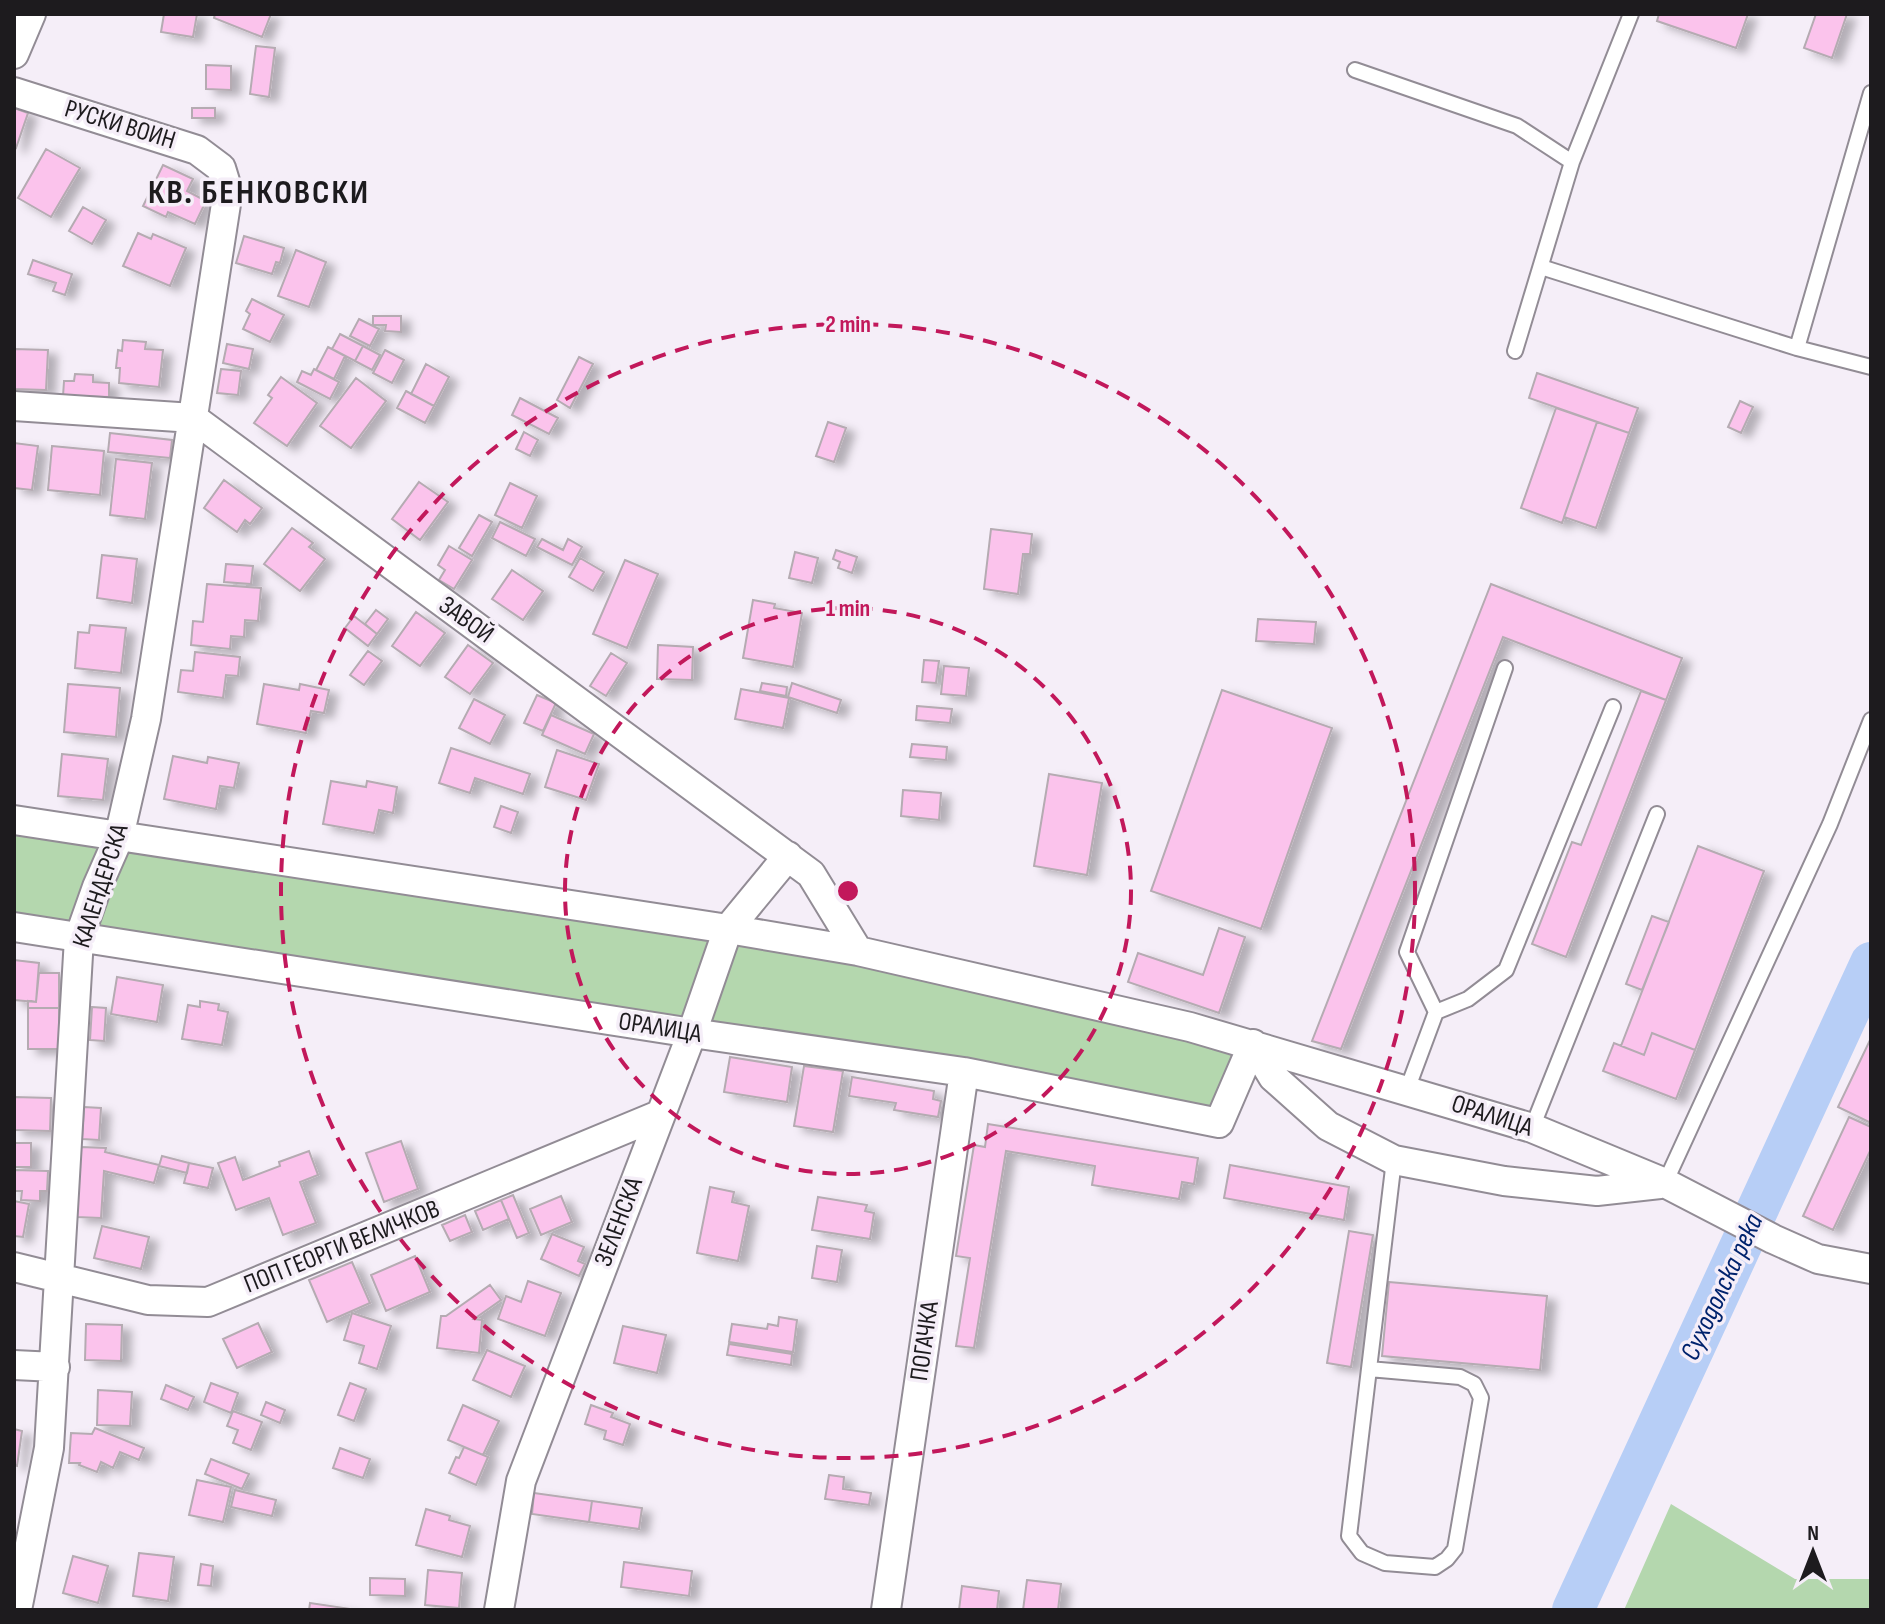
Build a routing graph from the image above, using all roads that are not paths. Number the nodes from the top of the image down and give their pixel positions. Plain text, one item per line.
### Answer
1 (31, 14) edge
2 (1631, 14) edge
3 (14, 54) edge
4 (1355, 70) dead end
5 (14, 92) edge
6 (1871, 93) edge
7 (1572, 162) junction
8 (221, 168) joint
9 (1541, 267) junction
10 (1797, 348) junction
11 (1515, 351) dead end
12 (1871, 367) edge
13 (14, 406) edge
14 (193, 418) junction
15 (1505, 668) dead end
16 (1613, 707) dead end
17 (1871, 720) edge
18 (1657, 814) dead end
19 (14, 820) edge
20 (119, 837) junction
21 (788, 856) junction
22 (14, 927) edge
23 (728, 929) junction
24 (79, 938) junction
25 (858, 951) junction
26 (1436, 1012) junction
27 (692, 1033) junction
28 (1253, 1044) junction
29 (964, 1072) junction
30 (1407, 1090) junction
31 (659, 1115) junction
32 (1532, 1128) junction
33 (1394, 1160) junction
34 (1665, 1183) junction
35 (14, 1267) edge
36 (1871, 1269) edge
37 (58, 1278) junction
38 (14, 1365) edge
39 (55, 1367) junction
40 (1369, 1369) junction
41 (17, 1610) edge
42 (499, 1610) edge
43 (886, 1610) edge

1 - 3 street
2 - 7 lane
4 - 7 lane
5 - 8 street, РУСКИ ВОИН
6 - 10 lane
7 - 9 lane
8 - 14 street, КАЛЕНДЕРСКА
9 - 10 lane
9 - 11 lane
10 - 12 lane
13 - 14 street
14 - 20 street, КАЛЕНДЕРСКА
14 - 21 street, ЗАВОЙ
15 - 26 lane
16 - 26 lane
17 - 34 lane
18 - 32 lane
19 - 20 street, ОРАЛИЦА
20 - 23 street, ОРАЛИЦА
20 - 24 street, КАЛЕНДЕРСКА
21 - 23 street, ЗЕЛЕНСКА
21 - 25 street, ЗАВОЙ
22 - 24 street, ОРАЛИЦА
23 - 25 street, ОРАЛИЦА
23 - 27 street, ЗЕЛЕНСКА
24 - 27 street, ОРАЛИЦА
24 - 37 street, КАЛЕНДЕРСКА
25 - 28 street, ОРАЛИЦА
26 - 30 lane
27 - 29 street, ОРАЛИЦА
27 - 31 street, ЗЕЛЕНСКА
28 - 29 street, ОРАЛИЦА
28 - 30 street, ОРАЛИЦА
28 - 33 street
29 - 43 street, ПОГАЧКА
30 - 32 street, ОРАЛИЦА
31 - 37 street, ПОП ГЕОРГИ ВЕЛИЧКОВ
31 - 42 street, ЗЕЛЕНСКА
32 - 34 street, ОРАЛИЦА
33 - 34 street
33 - 40 lane
34 - 36 street, ОРАЛИЦА
35 - 37 street, ПОП ГЕОРГИ ВЕЛИЧКОВ
37 - 39 street, КАЛЕНДЕРСКА
38 - 39 street
39 - 41 street, КАЛЕНДЕРСКА
40 - 40 lane

